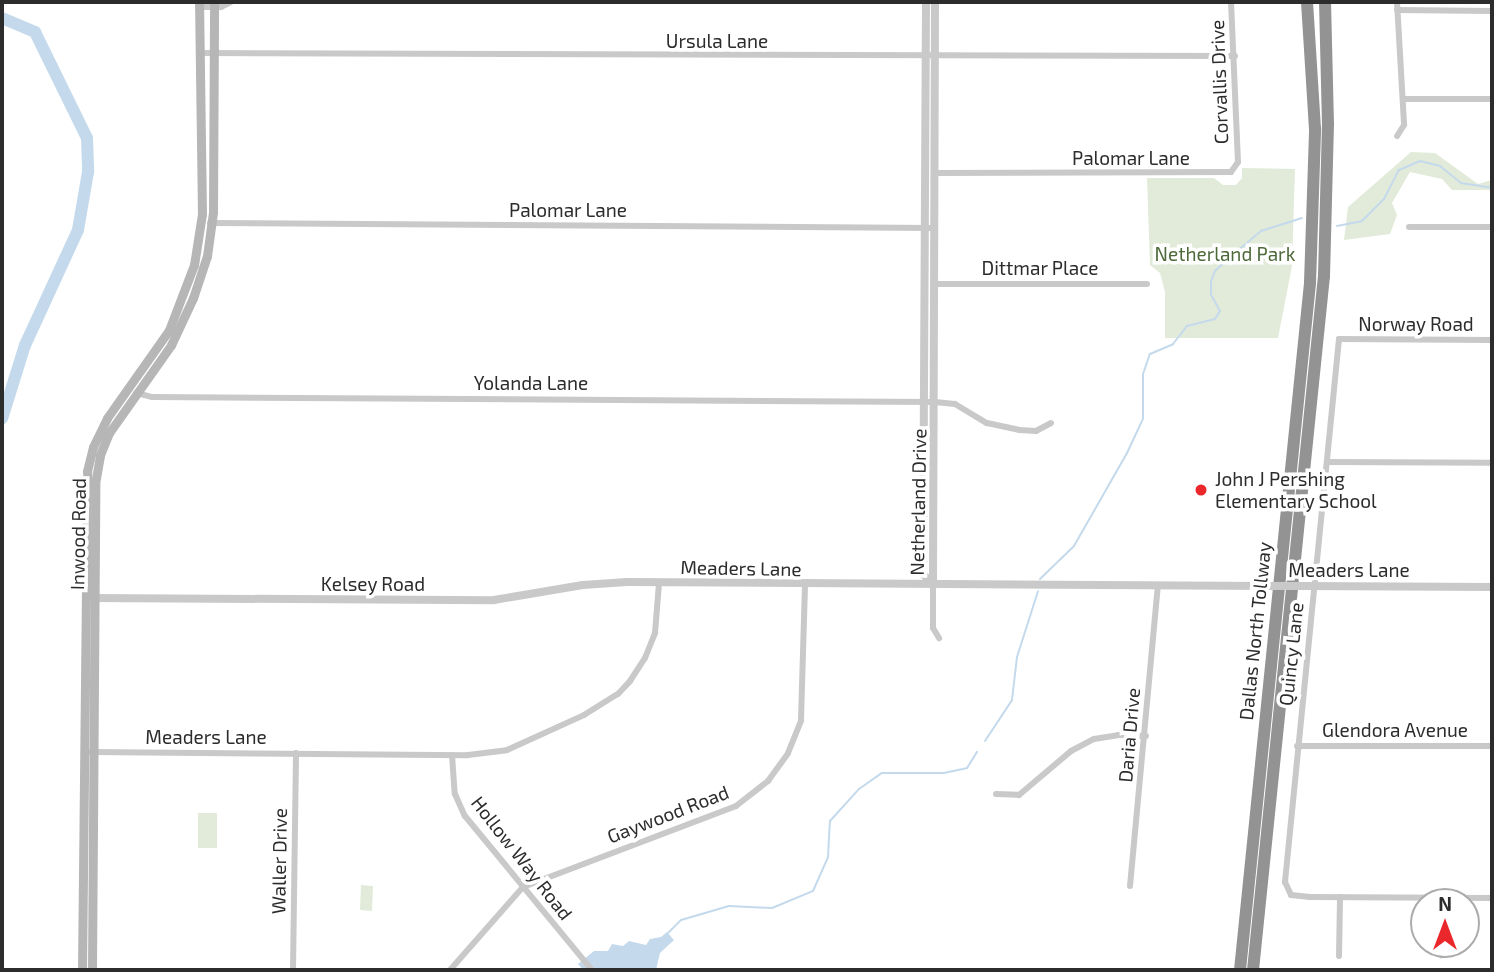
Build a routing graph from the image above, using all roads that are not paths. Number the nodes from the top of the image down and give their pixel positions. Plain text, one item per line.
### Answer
1 (231, 2) edge
2 (926, 2) edge
3 (935, 2) edge
4 (1231, 2) edge
5 (1307, 2) edge
6 (1325, 2) edge
7 (199, 4) edge
8 (214, 4) edge
9 (1397, 6) edge
10 (1492, 10) edge
11 (199, 53) junction
12 (214, 54) junction
13 (1235, 56) junction
14 (930, 57) junction
15 (1403, 99) junction
16 (1492, 99) edge
17 (1397, 136) dead end
18 (925, 143) junction
19 (935, 143) junction
20 (1238, 162) joint
21 (934, 173) junction
22 (201, 223) junction
23 (212, 223) junction
24 (1409, 227) dead end
25 (1492, 227) edge
26 (929, 228) junction
27 (934, 284) junction
28 (1147, 284) dead end
29 (182, 312) junction
30 (1339, 339) joint
31 (1492, 340) edge
32 (133, 391) junction
33 (924, 402) junction
34 (935, 402) junction
35 (1051, 423) dead end
36 (1328, 462) junction
37 (1492, 463) edge
38 (659, 583) junction
39 (805, 584) junction
40 (933, 585) junction
41 (1158, 586) junction
42 (1315, 586) junction
43 (1492, 587) edge
44 (89, 598) junction
45 (939, 638) dead end
46 (1146, 736) junction
47 (1297, 746) junction
48 (1492, 746) edge
49 (89, 752) junction
50 (296, 753) junction
51 (452, 755) junction
52 (996, 794) dead end
53 (88, 855) junction
54 (1130, 886) dead end
55 (523, 887) junction
56 (1340, 897) junction
57 (1410, 899) edge
58 (1339, 956) dead end
59 (82, 970) edge
60 (92, 970) edge
61 (293, 970) edge
62 (450, 970) edge
63 (592, 970) edge
64 (1240, 970) edge
65 (1253, 970) edge

1 - 8 street
2 - 14 street, Netherland Drive
3 - 14 street, Netherland Drive
4 - 13 street, Corvallis Drive
5 - 64 highway, Dallas North Tollway
6 - 65 highway, Dallas North Tollway
7 - 8 street
7 - 11 main road, Inwood Road
8 - 12 main road, Inwood Road
9 - 10 street
9 - 15 street
11 - 12 street, Ursula Lane
11 - 22 main road, Inwood Road
12 - 14 street, Ursula Lane
12 - 23 main road, Inwood Road
13 - 14 street, Ursula Lane
13 - 20 street, Corvallis Drive
14 - 18 street, Netherland Drive
14 - 19 street, Netherland Drive
15 - 16 street
15 - 17 street
18 - 19 street
18 - 26 street, Netherland Drive
19 - 21 street, Netherland Drive
20 - 21 street, Palomar Lane
21 - 26 street, Netherland Drive
22 - 23 street, Palomar Lane
22 - 29 main road, Inwood Road
23 - 26 street, Palomar Lane
23 - 29 main road, Inwood Road
24 - 25 street
26 - 27 street, Netherland Drive
26 - 33 street, Netherland Drive
27 - 28 street, Dittmar Place
27 - 34 street, Netherland Drive
29 - 32 main road, Inwood Road
30 - 31 street, Norway Road
30 - 36 street, Quincy Lane
32 - 33 street, Yolanda Lane
32 - 44 main road, Inwood Road
33 - 34 street, Yolanda Lane
33 - 40 street, Netherland Drive
34 - 35 street, Yolanda Lane
34 - 40 street, Netherland Drive
36 - 37 street
36 - 42 street, Quincy Lane
38 - 39 street, Meaders Lane
38 - 44 street, Kelsey Road
38 - 51 street, Meaders Lane
39 - 40 street, Meaders Lane
39 - 55 street, Gaywood Road
40 - 41 street, Meaders Lane
40 - 45 street
41 - 42 street, Meaders Lane, bridge
41 - 46 street, Daria Drive
42 - 43 street, Meaders Lane
42 - 47 street, Quincy Lane
44 - 49 main road, Inwood Road
46 - 52 street
46 - 54 street, Daria Drive
47 - 48 street, Glendora Avenue
47 - 56 street, Quincy Lane
49 - 50 street, Meaders Lane
49 - 53 main road, Inwood Road
50 - 51 street, Meaders Lane
50 - 61 street, Waller Drive
51 - 55 street, Hollow Way Road
53 - 59 main road, Inwood Road
53 - 60 main road, Inwood Road
55 - 62 street, Gaywood Road
55 - 63 street, Hollow Way Road
56 - 57 street
56 - 58 street

